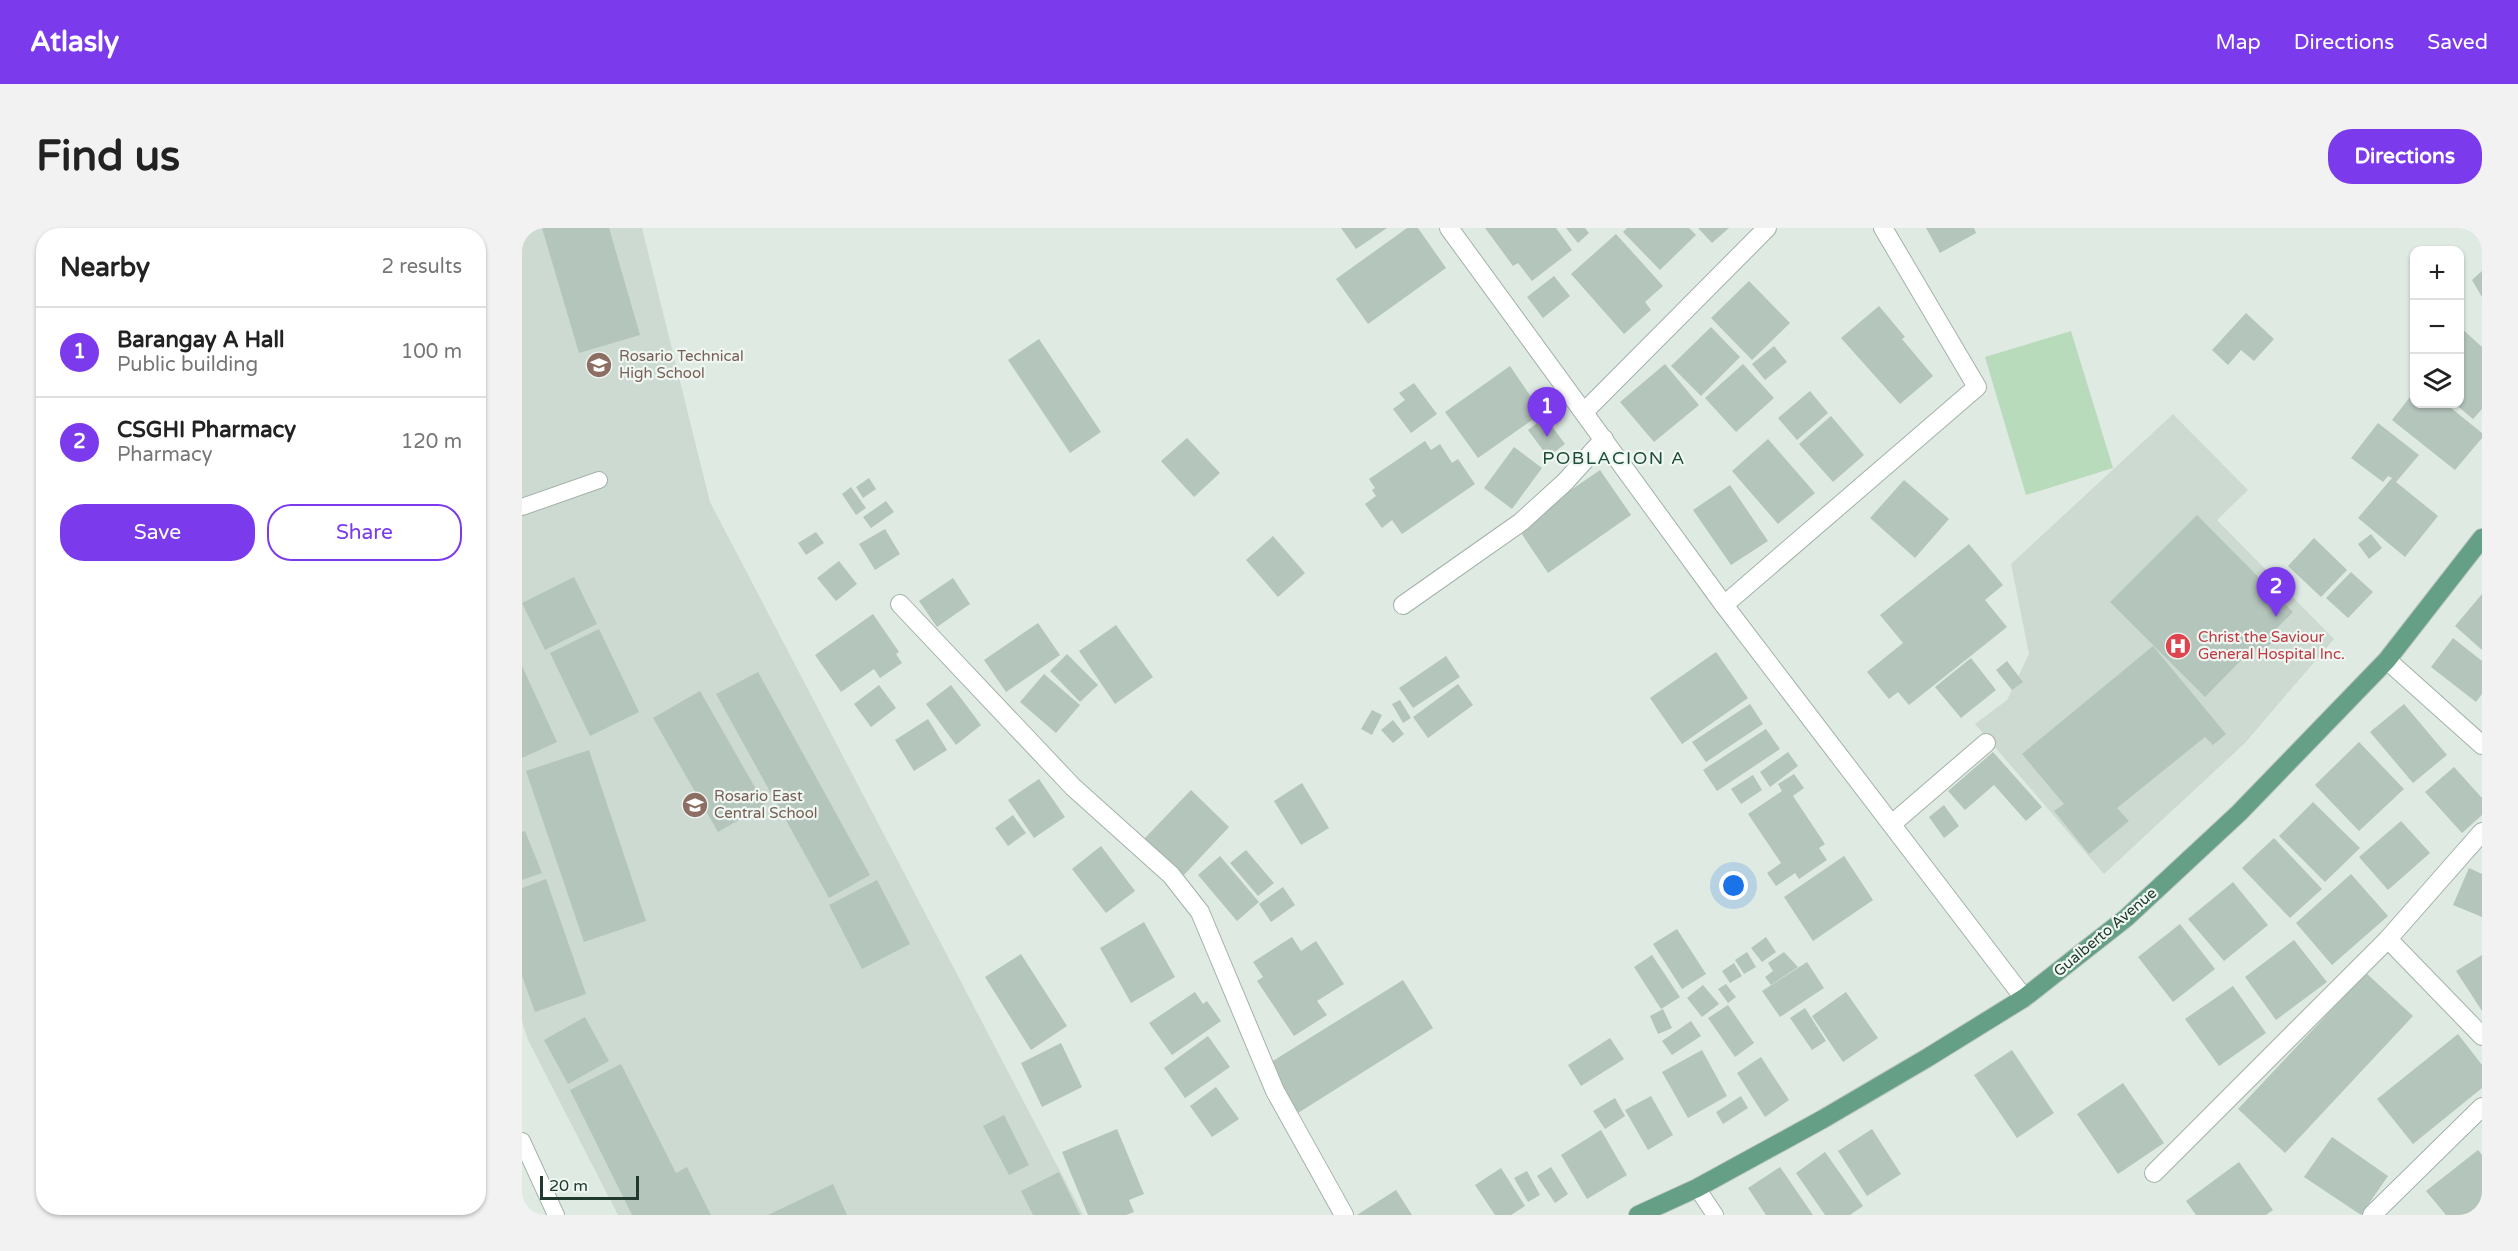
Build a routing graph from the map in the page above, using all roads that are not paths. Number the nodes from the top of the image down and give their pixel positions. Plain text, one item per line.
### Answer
1 (1449, 228) edge
2 (1767, 228) edge
3 (1883, 228) edge
4 (1584, 412) junction
5 (1604, 439) junction
6 (599, 480) dead end
7 (522, 507) edge
8 (2482, 538) edge
9 (900, 604) dead end
10 (1402, 605) dead end
11 (1724, 605) junction
12 (2387, 660) junction
13 (1986, 743) dead end
14 (2482, 745) edge
15 (1893, 823) junction
16 (2482, 832) edge
17 (2388, 939) junction
18 (2024, 998) junction
19 (2482, 1036) edge
20 (2482, 1107) edge
21 (522, 1141) edge
22 (2154, 1173) dead end
23 (1697, 1188) junction
24 (556, 1215) edge
25 (1344, 1215) edge
26 (1638, 1215) edge
27 (1715, 1215) edge
28 (2372, 1215) edge

1 - 4 street
2 - 4 street
3 - 11 street
4 - 5 street
5 - 10 street
5 - 11 street
6 - 7 lane
8 - 12 main road, Gualberto Avenue
9 - 25 street
11 - 15 street
12 - 14 street
12 - 18 main road, Gualberto Avenue
13 - 15 street
15 - 18 street
16 - 17 street
17 - 19 street
17 - 22 street
18 - 23 main road, Gualberto Avenue
20 - 28 street
21 - 24 lane
23 - 26 main road, Gualberto Avenue
23 - 27 lane

